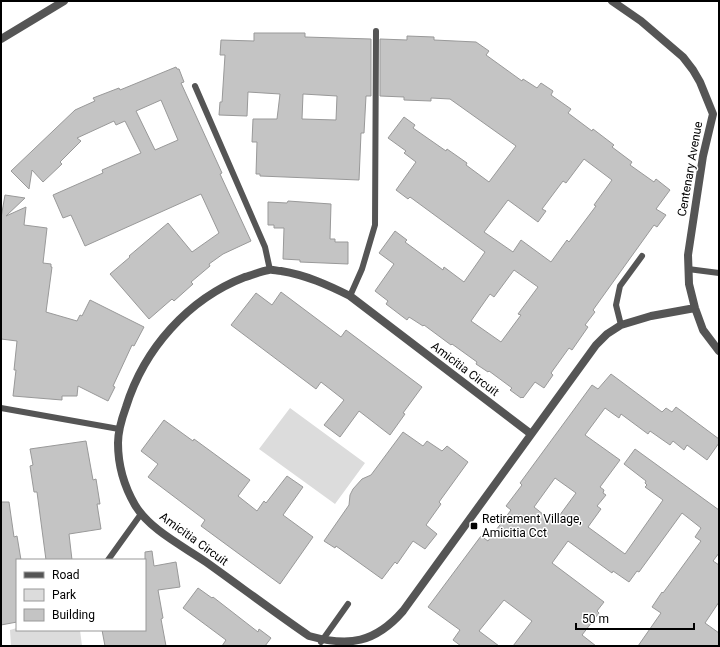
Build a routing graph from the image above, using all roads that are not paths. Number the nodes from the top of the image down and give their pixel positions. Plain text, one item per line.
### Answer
1 (64, 1) edge
2 (612, 1) edge
3 (376, 31) dead end
4 (1, 40) edge
5 (195, 86) dead end
6 (716, 114) edge
7 (642, 256) dead end
8 (688, 269) junction
9 (270, 270) junction
10 (719, 273) edge
11 (350, 296) junction
12 (695, 308) junction
13 (621, 325) junction
14 (719, 351) edge
15 (1, 408) edge
16 (119, 429) junction
17 (531, 434) junction
18 (141, 514) junction
19 (109, 559) edge
20 (348, 604) dead end
21 (322, 642) junction
22 (353, 645) edge

1 - 4 street
2 - 6 street, Centenary Avenue
3 - 11 lane
5 - 9 lane
6 - 8 street, Centenary Avenue
7 - 13 lane
8 - 10 lane
8 - 12 street, Centenary Avenue
9 - 11 street, Amicitia Circuit
9 - 16 street, Amicitia Circuit
11 - 17 street, Amicitia Circuit
12 - 13 street, Amicitia Circuit
12 - 14 street, Centenary Avenue
13 - 17 street, Amicitia Circuit
15 - 16 lane
16 - 18 street, Amicitia Circuit
17 - 22 street, Amicitia Circuit
18 - 19 lane
18 - 21 street, Amicitia Circuit
20 - 21 lane
21 - 22 street, Amicitia Circuit

